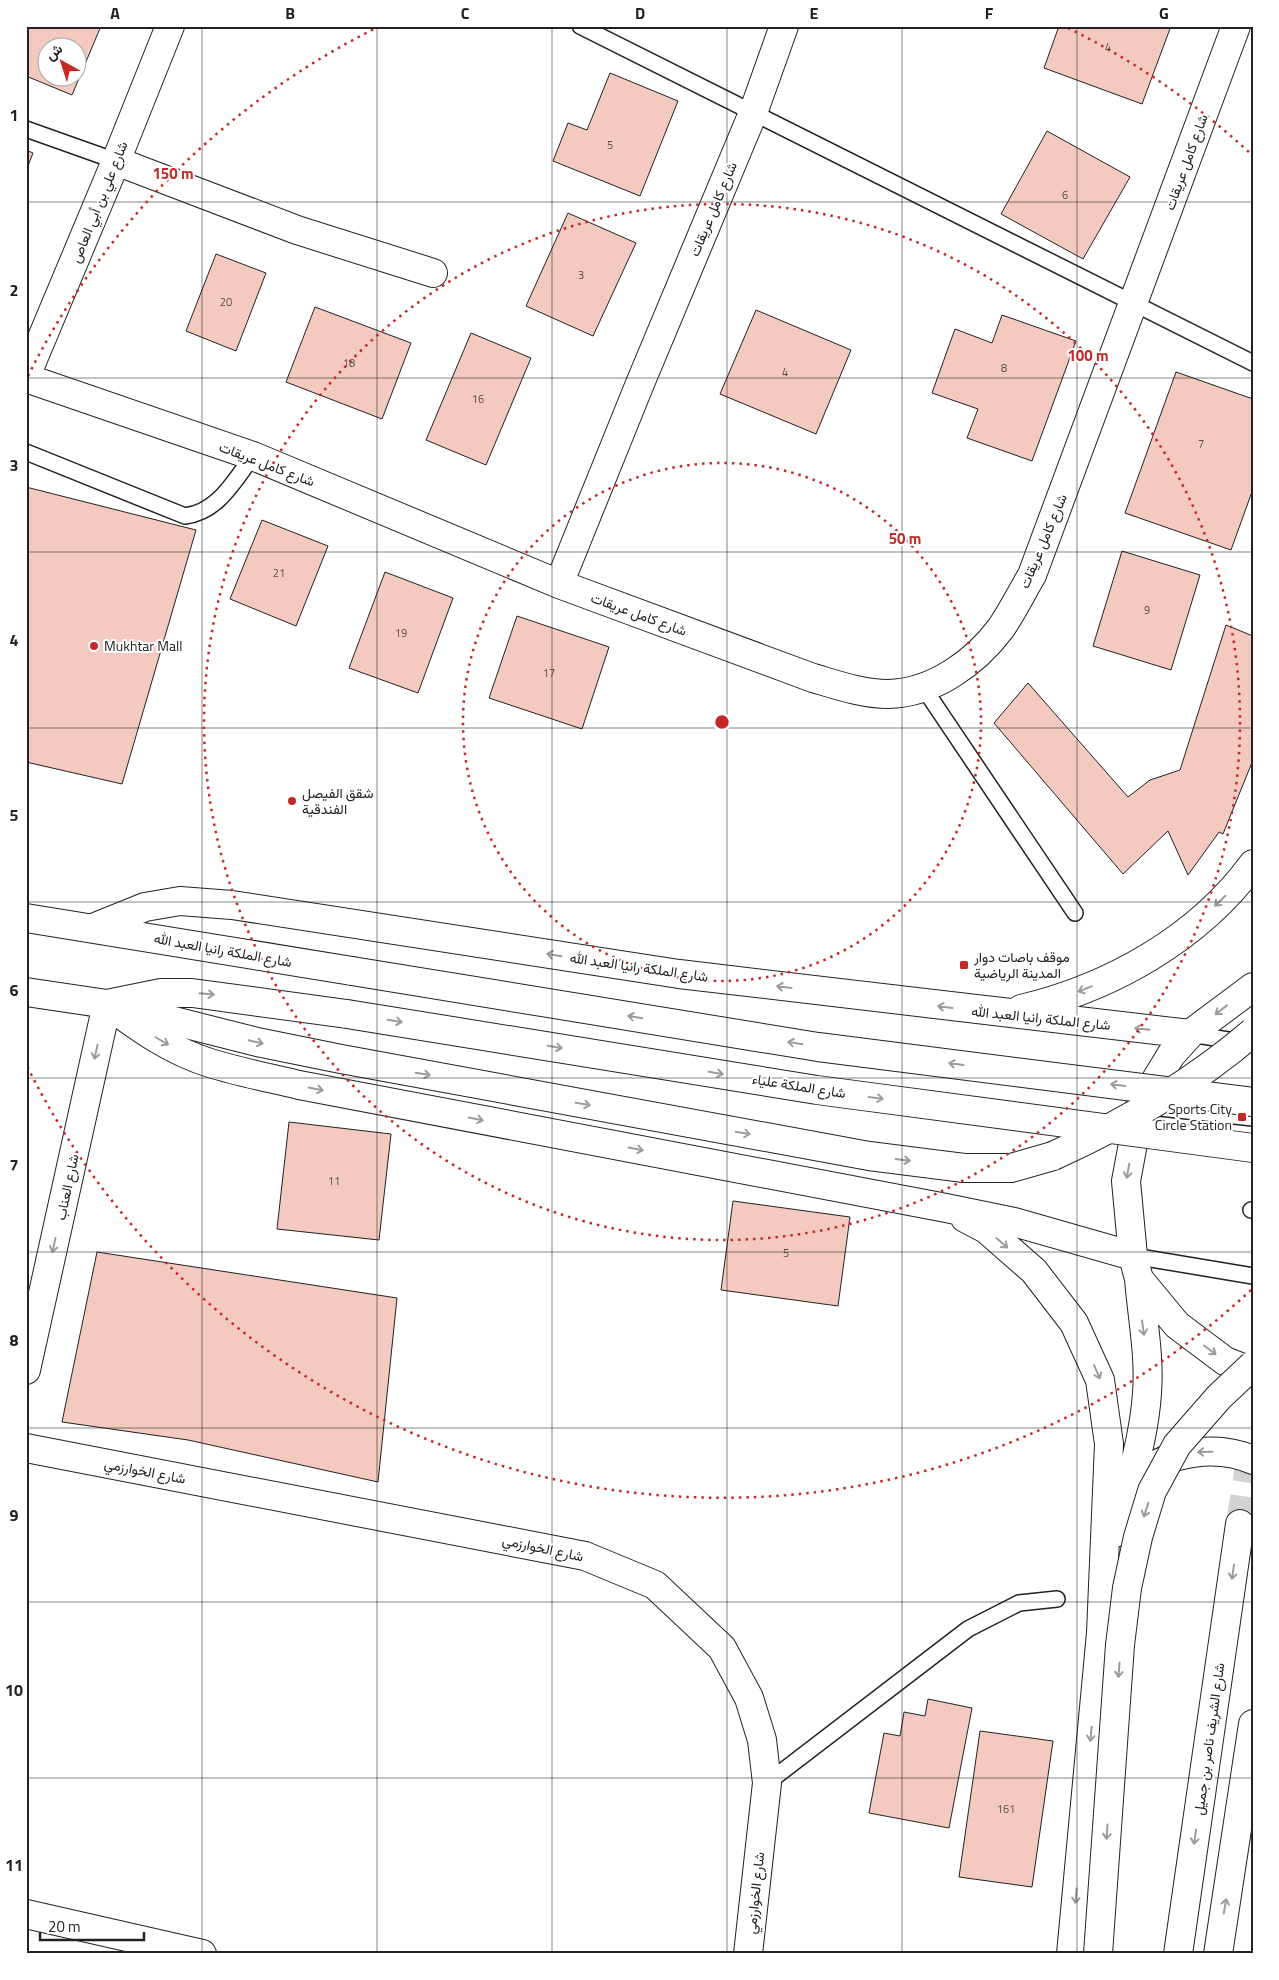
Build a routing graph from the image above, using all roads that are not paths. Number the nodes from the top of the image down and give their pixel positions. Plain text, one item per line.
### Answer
1 (170, 26) edge
2 (580, 26) edge
3 (784, 26) edge
4 (1236, 26) edge
5 (753, 114) junction
6 (26, 129) edge
7 (116, 162) junction
8 (433, 273) dead end
9 (1134, 305) junction
10 (1253, 363) edge
11 (26, 377) edge
12 (26, 452) edge
13 (252, 456) junction
14 (560, 584) junction
15 (923, 687) junction
16 (1253, 864) edge
17 (1075, 914) dead end
18 (26, 918) edge
19 (93, 928) junction
20 (1252, 985) edge
21 (26, 992) edge
22 (107, 1004) junction
23 (1002, 1014) junction
24 (1253, 1032) edge
25 (1190, 1034) junction
26 (1253, 1043) edge
27 (1253, 1102) edge
28 (1140, 1106) junction
29 (1253, 1118) edge
30 (1253, 1148) edge
31 (946, 1208) junction
32 (1136, 1268) junction
33 (1253, 1276) edge
34 (1253, 1365) edge
35 (26, 1370) edge
36 (1253, 1372) edge
37 (26, 1448) edge
38 (1253, 1460) edge
39 (1127, 1490) junction
40 (1240, 1524) tunnel mouth
41 (1057, 1599) dead end
42 (1100, 1634) junction
43 (1253, 1724) edge
44 (767, 1783) junction
45 (26, 1914) edge
46 (202, 1954) edge
47 (748, 1954) edge
48 (1071, 1954) edge
49 (1098, 1954) edge
50 (1178, 1954) edge
51 (1218, 1954) edge

1 - 7 main road, شارع علي بن أبي العاص
2 - 5 lane
3 - 5 main road, شارع كامل عريقات
4 - 9 main road, شارع كامل عريقات
5 - 9 lane
5 - 14 main road, شارع كامل عريقات
6 - 7 lane
7 - 8 main road
7 - 11 main road, شارع علي بن أبي العاص
9 - 10 lane
9 - 15 main road, شارع كامل عريقات
11 - 13 main road, شارع كامل عريقات
12 - 13 lane
13 - 14 main road, شارع كامل عريقات
14 - 15 main road, شارع كامل عريقات
15 - 17 lane
16 -> 23 main road
18 - 19 main road, شارع الملكة رانيا العبد الله
23 -> 19 main road, شارع الملكة رانيا العبد الله
27 -> 19 main road, شارع الملكة رانيا العبد الله, bridge
20 -> 25 main road
21 - 22 main road
22 -> 24 main road, bridge
22 -> 30 main road, شارع الملكة علياء, bridge
22 -> 31 main road
22 -> 35 main road, شارع العناب
25 -> 23 main road, شارع الملكة رانيا العبد الله
25 - 26 lane
25 - 28 main road
28 - 29 lane
28 -> 32 main road
31 - 32 main road
31 -> 42 main road
32 - 33 lane
32 -> 36 main road
32 -> 39 main road
34 -> 49 main road, bridge
37 - 44 main road, شارع الخوارزمي
38 -> 39 main road
39 - 42 main road
40 -> 50 main road, شارع الشريف ناصر بن جميل
41 - 44 lane
42 -> 48 main road
51 -> 43 main road
44 - 47 main road, شارع الخوارزمي
45 - 46 main road

